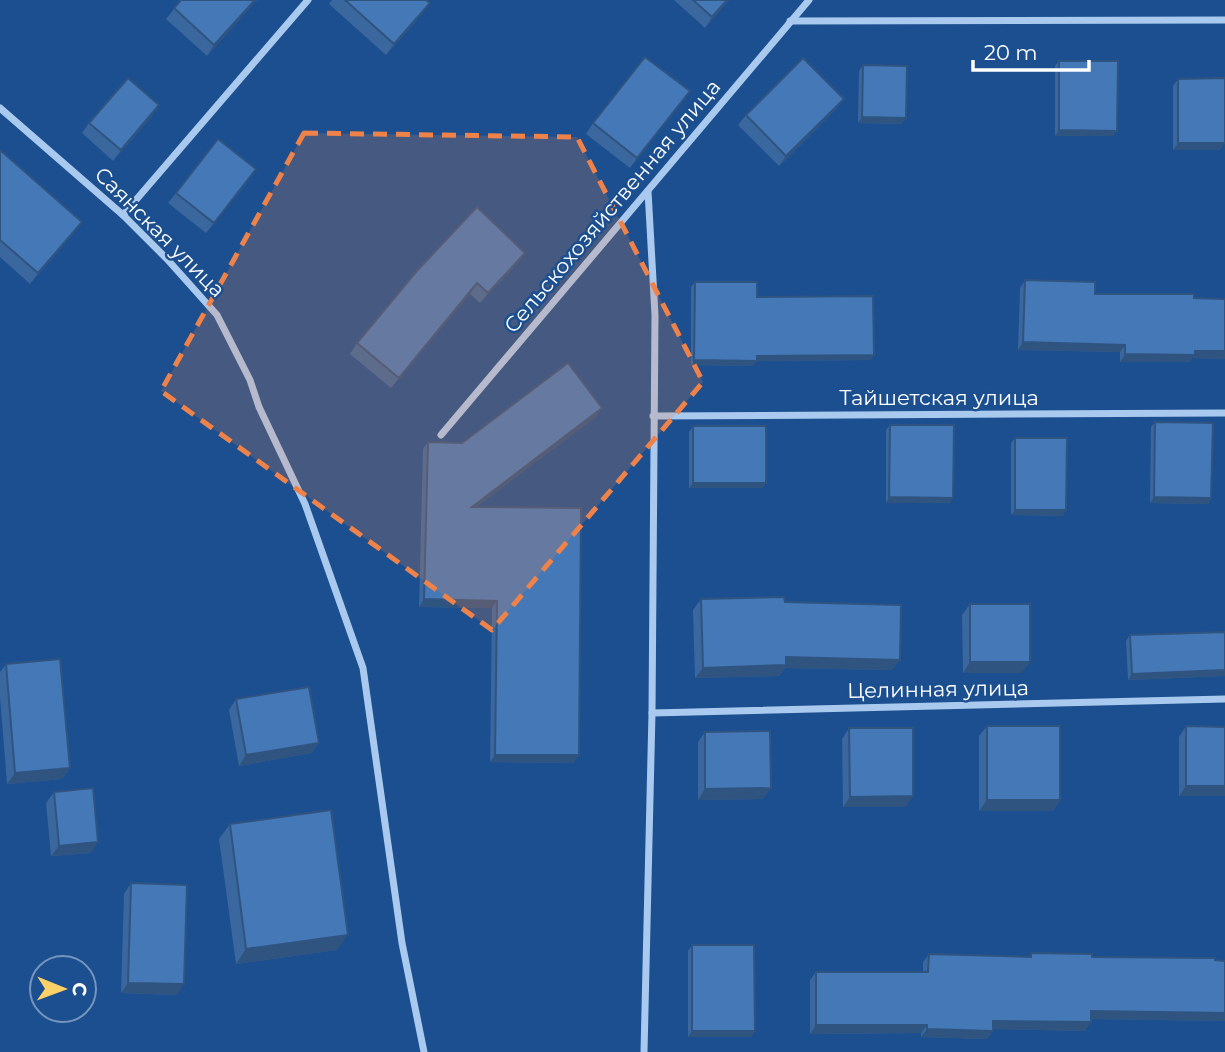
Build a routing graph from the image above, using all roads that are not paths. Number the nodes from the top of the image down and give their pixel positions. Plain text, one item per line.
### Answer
1 (309, 0) edge
2 (809, 0) edge
3 (1225, 20) edge
4 (790, 21) junction
5 (0, 108) edge
6 (648, 191) junction
7 (123, 215) junction
8 (1225, 413) edge
9 (653, 416) junction
10 (441, 435) dead end
11 (1225, 699) edge
12 (652, 713) junction
13 (424, 1052) edge
14 (644, 1052) edge

1 - 7 street
2 - 4 street, Сельскохозяйственная улица
3 - 4 street
4 - 6 street, Сельскохозяйственная улица
5 - 7 street, Саянская улица
6 - 9 street
6 - 10 street, Сельскохозяйственная улица
7 - 13 street, Саянская улица
8 - 9 street, Тайшетская улица
9 - 12 street
11 - 12 street, Целинная улица
12 - 14 street

